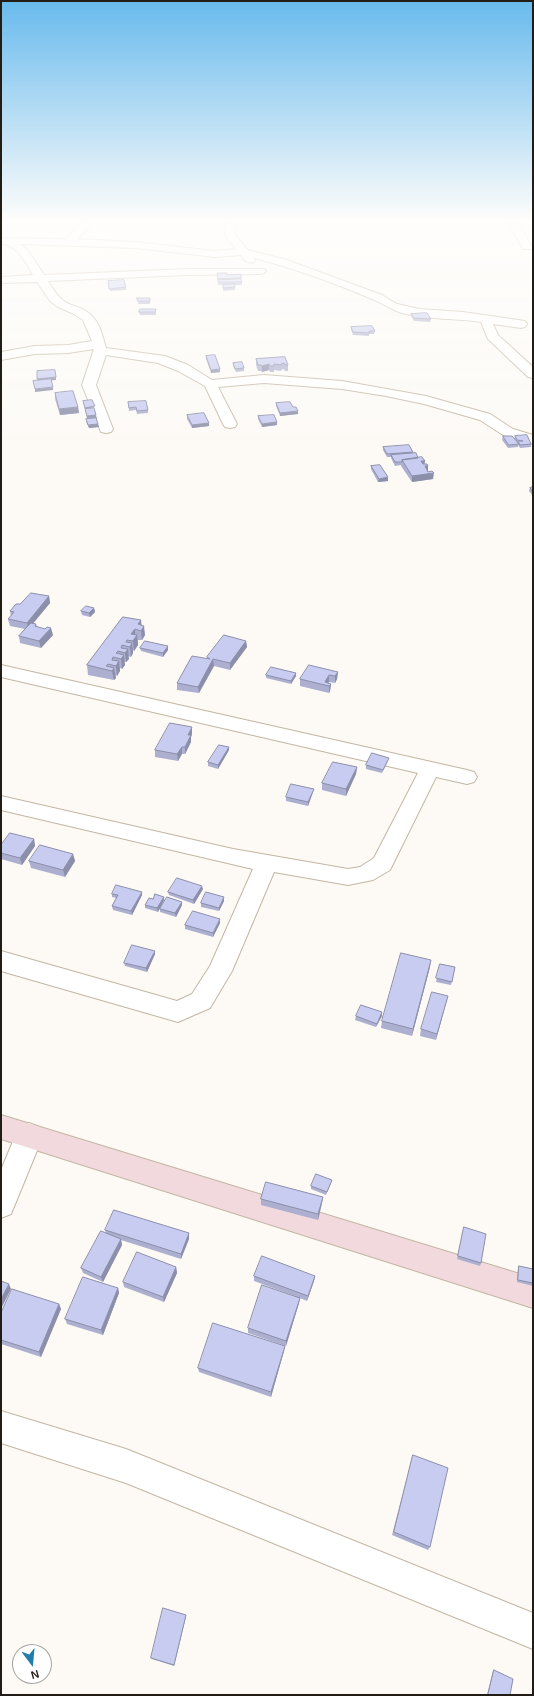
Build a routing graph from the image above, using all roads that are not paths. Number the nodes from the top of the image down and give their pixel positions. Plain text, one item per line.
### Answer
1 (54, 299) edge
2 (382, 299) edge
3 (486, 320) junction
4 (520, 324) dead end
5 (100, 347) junction
6 (1, 356) edge
7 (533, 374) edge
8 (210, 384) junction
9 (230, 424) dead end
10 (106, 429) dead end
11 (533, 440) edge
12 (1, 671) edge
13 (430, 769) junction
14 (467, 777) dead end
15 (1, 803) edge
16 (267, 863) junction
17 (1, 961) edge
18 (1, 1127) edge
19 (28, 1136) junction
20 (1, 1204) edge
21 (533, 1293) edge
22 (1, 1427) edge
23 (532, 1633) edge

1 - 5 street
2 - 3 street
3 - 4 street
3 - 7 street
5 - 6 street
5 - 8 street
5 - 10 street
8 - 9 street
8 - 11 street
12 - 13 street
13 - 14 street
13 - 16 street
15 - 16 street
16 - 17 street
18 - 19 street
19 - 20 street
19 - 21 street
22 - 23 street

